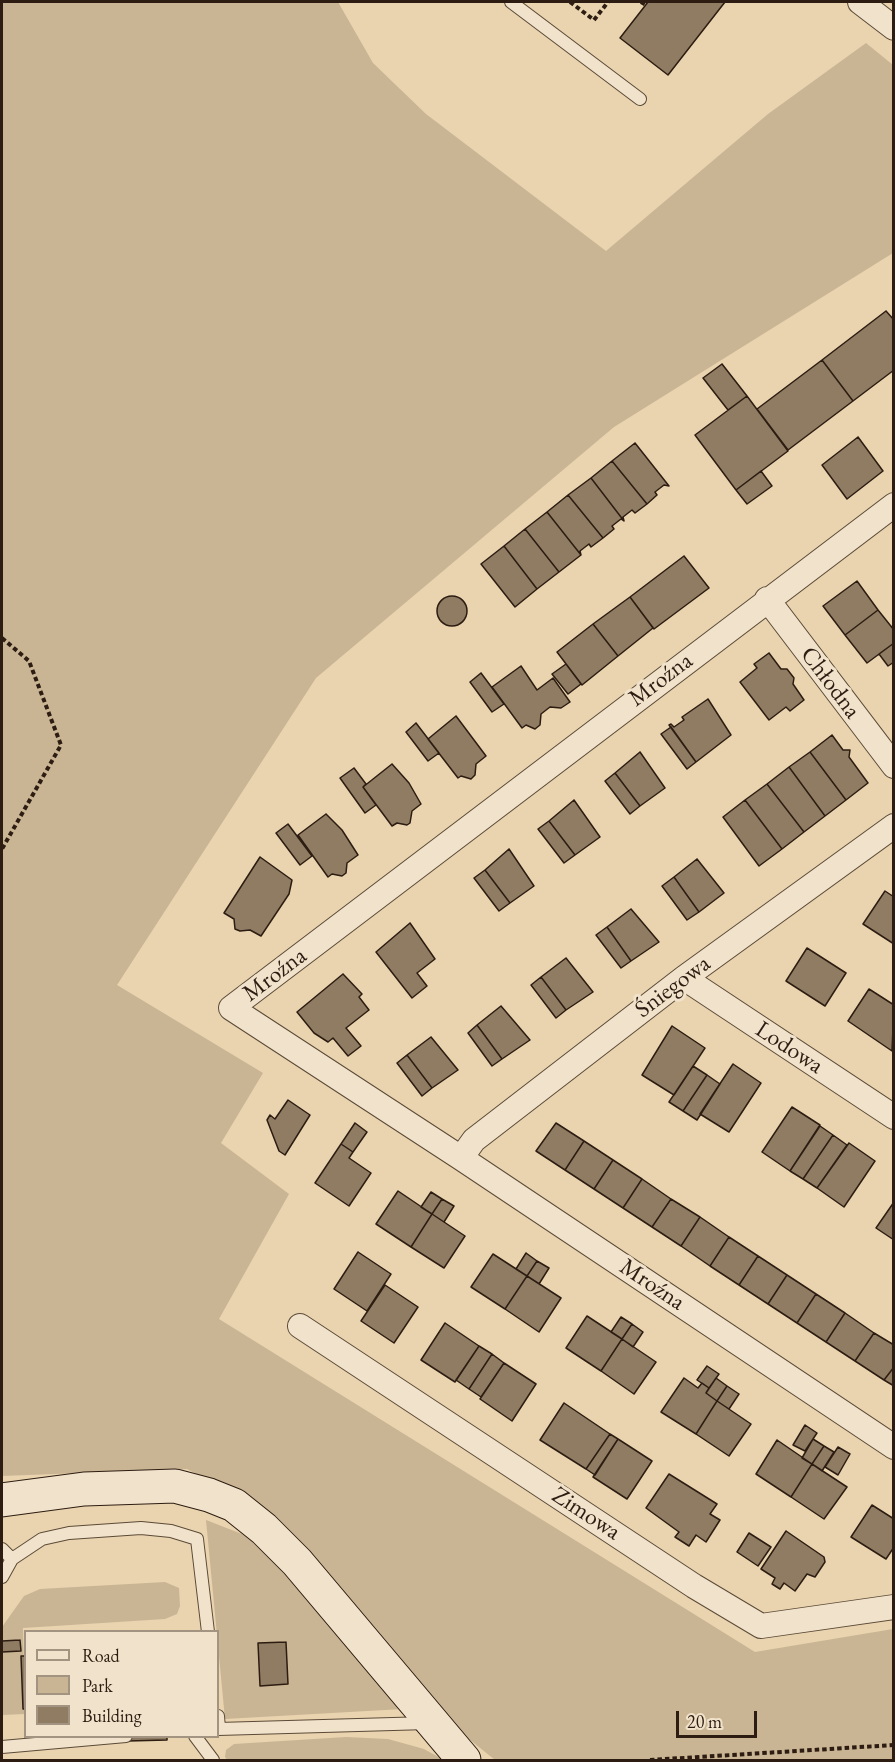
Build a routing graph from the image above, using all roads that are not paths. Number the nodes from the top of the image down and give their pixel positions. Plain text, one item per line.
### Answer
1 (512, 2) edge
2 (860, 2) edge
3 (894, 28) edge
4 (640, 99) dead end
5 (894, 505) edge
6 (767, 599) junction
7 (894, 766) edge
8 (894, 826) edge
9 (684, 978) junction
10 (894, 1117) edge
11 (461, 1158) junction
12 (300, 1326) dead end
13 (894, 1447) edge
14 (2, 1500) edge
15 (2, 1549) edge
16 (12, 1559) junction
17 (2, 1577) edge
18 (894, 1607) edge
19 (208, 1630) edge
20 (432, 1723) junction
21 (219, 1729) edge
22 (114, 1738) edge
23 (196, 1738) edge
24 (2, 1747) edge
25 (213, 1761) edge
26 (464, 1761) edge

1 - 4 lane
2 - 3 street
5 - 6 street, Mroźna
6 - 7 street, Chłodna
6 - 11 street, Mroźna
8 - 9 street, Śniegowa
9 - 10 street, Lodowa
9 - 11 street, Śniegowa
11 - 13 street, Mroźna
12 - 18 street, Zimowa
14 - 20 street
15 - 16 lane
16 - 17 lane
16 - 19 lane
20 - 21 lane
20 - 26 street
22 - 24 lane
23 - 25 lane

